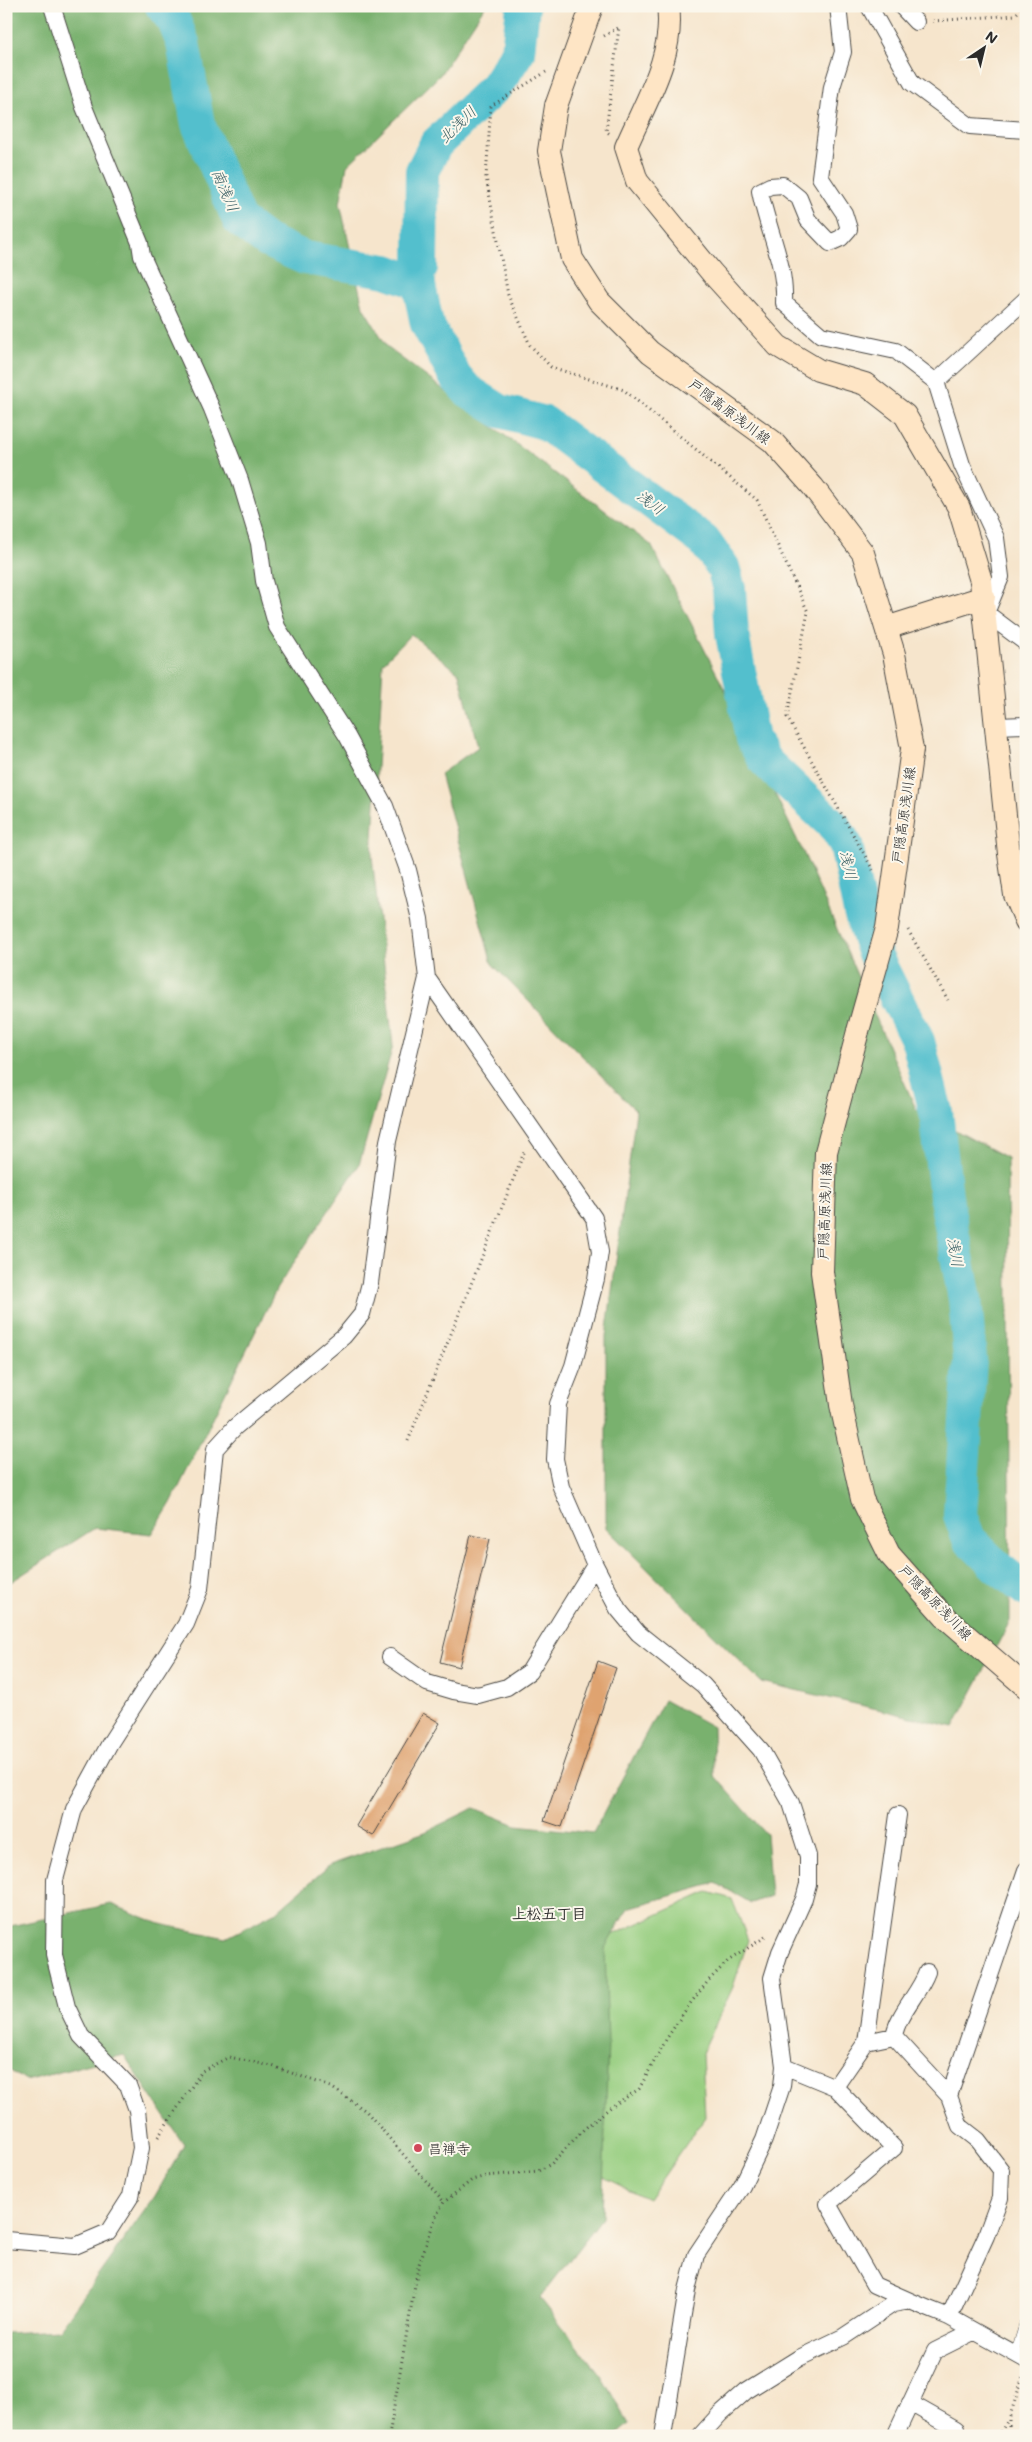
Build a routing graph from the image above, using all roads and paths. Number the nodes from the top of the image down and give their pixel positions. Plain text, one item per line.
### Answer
1 (52, 6) edge
2 (592, 6) edge
3 (668, 6) edge
4 (838, 6) edge
5 (869, 6) edge
6 (901, 6) edge
7 (1024, 6) edge
8 (916, 22) joint
9 (603, 36) dead end
10 (547, 71) dead end
11 (1026, 130) edge
12 (626, 147) junction
13 (1026, 300) edge
14 (936, 382) junction
15 (985, 605) junction
16 (886, 628) junction
17 (1026, 642) edge
18 (1026, 725) edge
19 (997, 726) junction
20 (875, 873) dead end
21 (1026, 921) edge
22 (904, 924) dead end
23 (427, 978) junction
24 (948, 1000) dead end
25 (533, 1131) junction
26 (408, 1441) dead end
27 (594, 1565) junction
28 (390, 1657) dead end
29 (1026, 1687) edge
30 (898, 1815) dead end
31 (1026, 1870) edge
32 (794, 1923) junction
33 (928, 1972) dead end
34 (894, 2036) junction
35 (866, 2042) junction
36 (784, 2066) junction
37 (835, 2087) junction
38 (949, 2096) junction
39 (141, 2148) junction
40 (444, 2202) junction
41 (6, 2240) edge
42 (910, 2301) junction
43 (949, 2317) junction
44 (1026, 2317) edge
45 (973, 2332) junction
46 (1021, 2363) edge
47 (910, 2403) junction
48 (1009, 2419) junction
49 (956, 2429) dead end
50 (389, 2436) edge
51 (663, 2436) edge
52 (700, 2436) edge
53 (895, 2436) edge
54 (998, 2436) edge
55 (1009, 2436) edge

1 - 23 street
2 - 16 main road, 戸隠高原浅川線, bridge
3 - 12 main road
4 - 14 street
5 - 11 street
6 - 8 street
7 - 8 path
9 - 12 path
10 - 20 path
12 - 15 main road
13 - 14 street
14 - 15 street
15 - 16 main road
15 - 17 street
15 - 19 main road
16 - 29 main road, 戸隠高原浅川線, bridge
18 - 19 street
19 - 21 main road
22 - 24 path
23 - 25 street
23 - 39 street
25 - 26 path
25 - 27 street
27 - 28 street
27 - 32 street
30 - 35 street
31 - 38 street
32 - 36 street
32 - 40 path
33 - 34 street
34 - 35 street
34 - 38 street
35 - 37 street
36 - 37 street
36 - 51 street
37 - 42 street
38 - 43 street
39 - 40 path
39 - 41 street
40 - 50 path
42 - 43 street
42 - 52 street
43 - 45 street
44 - 46 lane
45 - 46 street
45 - 47 street
46 - 48 path
47 - 49 street
47 - 53 street
48 - 54 path
48 - 55 path

